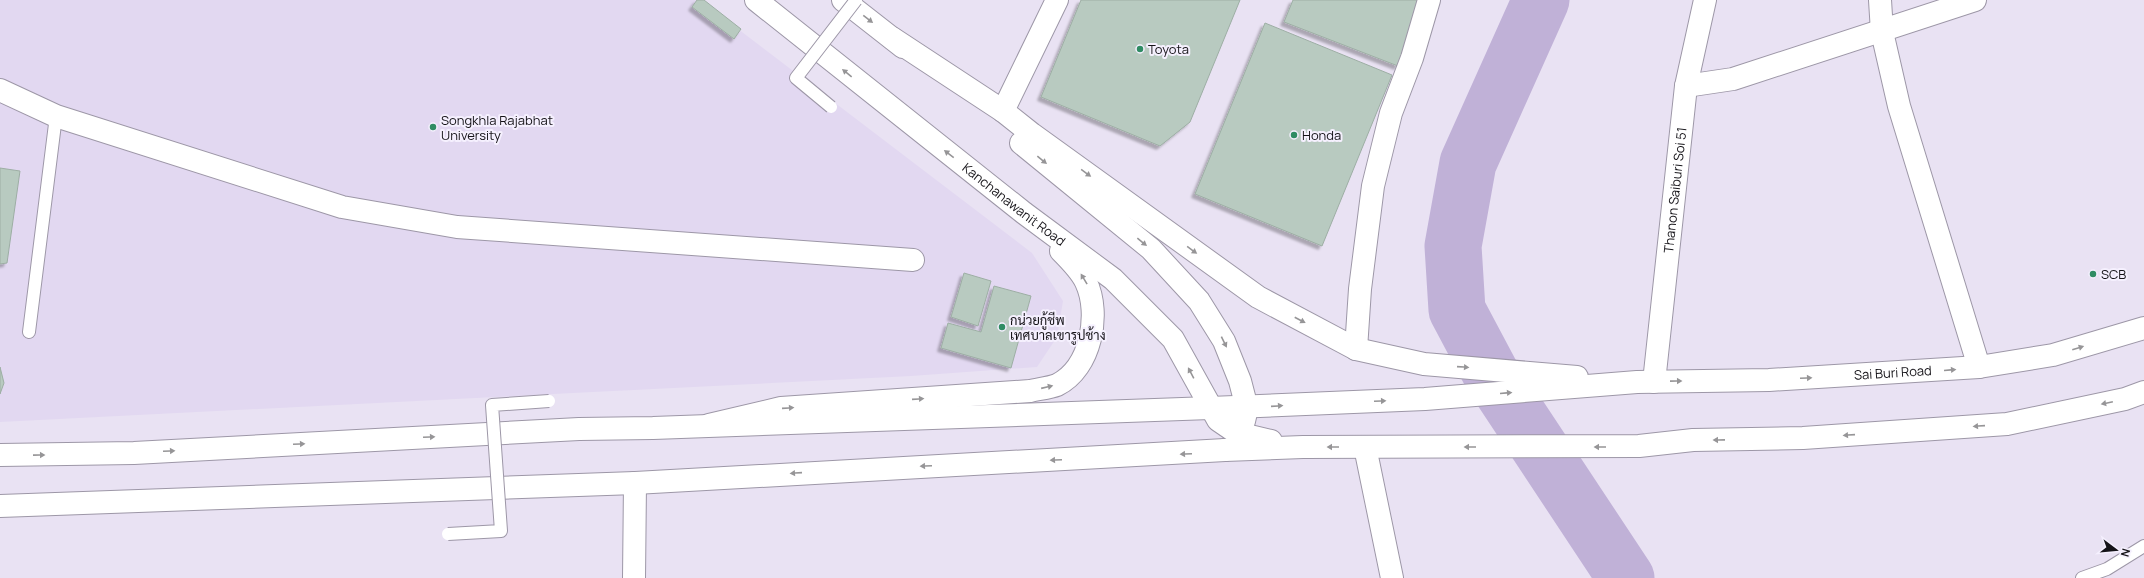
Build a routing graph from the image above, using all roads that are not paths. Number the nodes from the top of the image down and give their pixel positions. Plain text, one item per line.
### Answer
1 (756, 0) edge
2 (844, 0) edge
3 (856, 0) edge
4 (1057, 0) edge
5 (1429, 0) edge
6 (1705, 0) edge
7 (1880, 0) edge
8 (1974, 0) edge
9 (1882, 32) junction
10 (892, 38) junction
11 (1686, 86) junction
12 (0, 90) edge
13 (831, 107) dead end
14 (1003, 111) junction
15 (56, 116) junction
16 (1024, 213) junction
17 (913, 260) dead end
18 (2144, 328) edge
19 (29, 332) dead end
20 (1356, 349) junction
21 (1979, 367) junction
22 (1646, 382) junction
23 (2144, 392) edge
24 (549, 401) dead end
25 (1210, 408) junction
26 (1247, 408) junction
27 (709, 425) junction
28 (1241, 434) junction
29 (1303, 447) junction
30 (1365, 447) junction
31 (1225, 450) junction
32 (0, 455) edge
33 (635, 483) junction
34 (0, 506) edge
35 (448, 534) dead end
36 (2144, 546) edge
37 (634, 578) edge
38 (1392, 578) edge
39 (2082, 578) edge

16 -> 1 main road, Kanchanawanit Road
2 -> 10 main road
3 - 13 lane, bridge
4 - 14 main road
5 - 20 main road
6 - 11 main road, Thanon Saiburi Soi 51
7 - 9 main road
8 - 9 main road
9 - 11 main road
9 - 21 main road
10 - 14 main road
10 -> 26 main road
11 - 22 main road, Thanon Saiburi Soi 51
12 - 15 main road
14 -> 20 main road
15 - 17 main road
15 - 19 lane
25 -> 16 main road, Kanchanawanit Road
27 -> 16 main road
21 -> 18 main road, Sai Buri Road
20 -> 22 main road
22 -> 21 main road, Sai Buri Road
26 -> 22 main road
23 -> 30 main road
24 - 35 lane, bridge
25 - 26 main road
25 - 27 main road
25 - 28 main road, Kanchanawanit Road
26 - 28 main road
32 -> 27 main road
28 - 29 main road, Kanchanawanit Road
28 - 31 main road
30 -> 29 main road
29 - 31 main road
30 - 38 main road
31 -> 33 main road
33 - 34 main road
33 - 37 main road
36 - 39 lane

